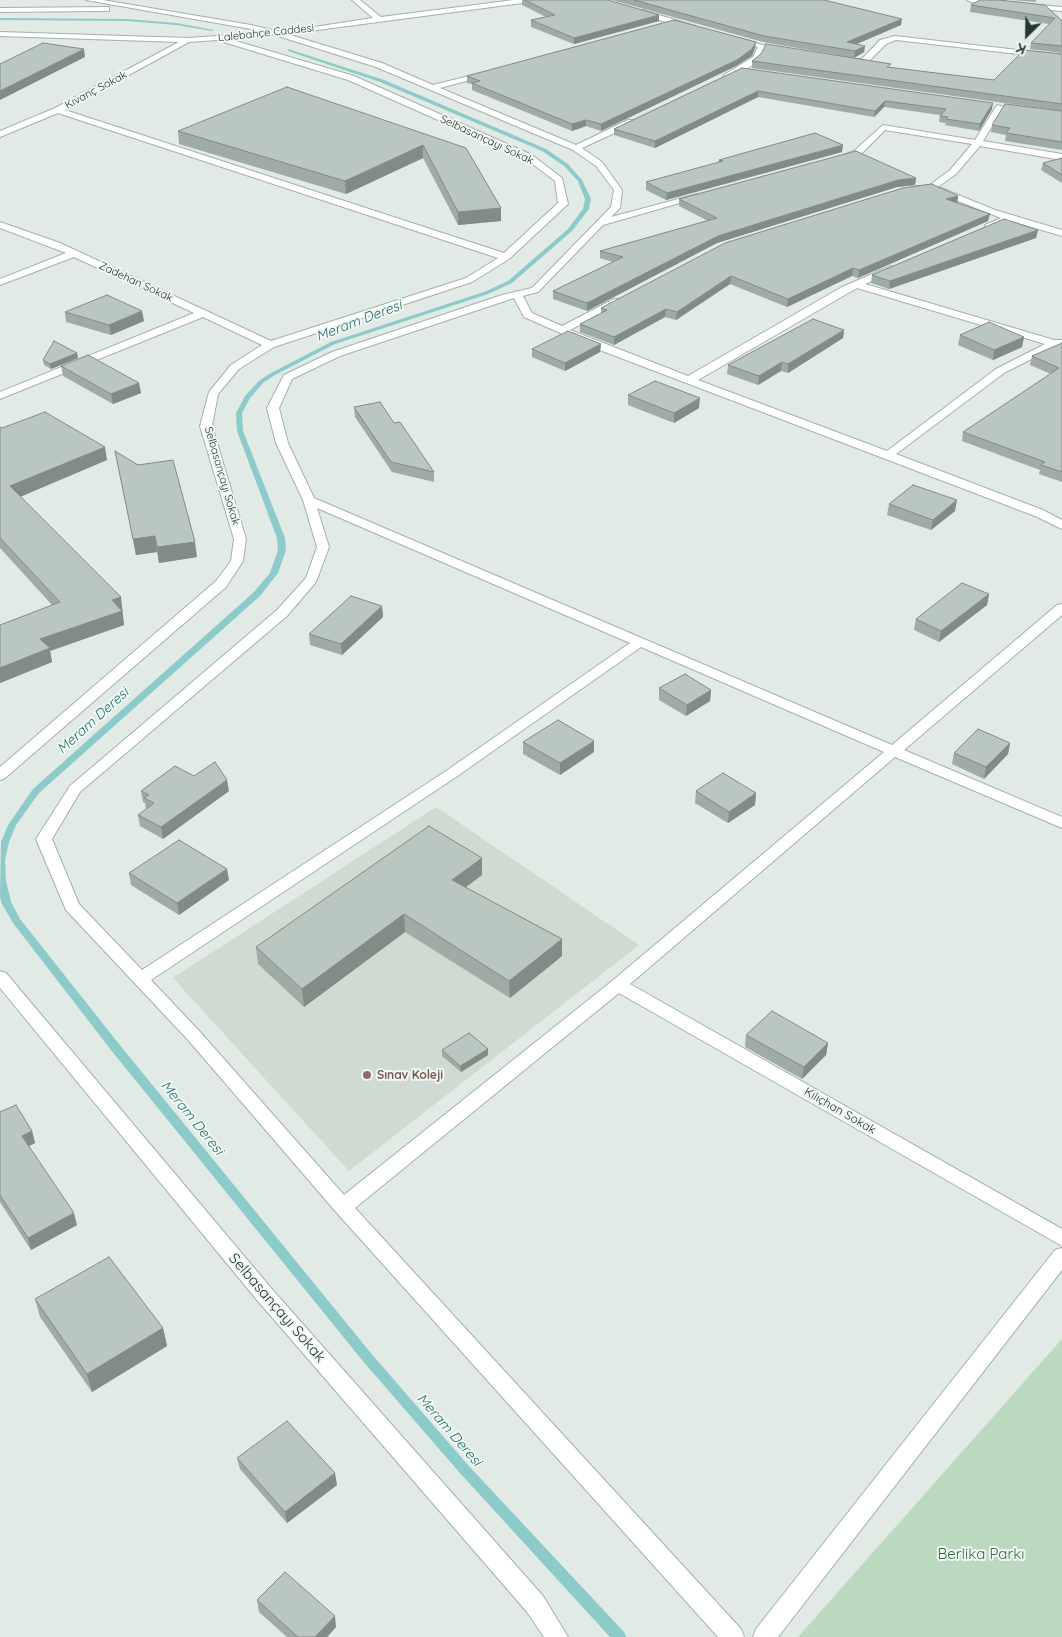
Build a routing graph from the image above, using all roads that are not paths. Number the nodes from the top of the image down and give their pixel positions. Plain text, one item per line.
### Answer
1 (95, 0) edge
2 (356, 0) edge
3 (530, 0) edge
4 (971, 0) edge
5 (1007, 4) edge
6 (1016, 5) edge
7 (145, 9) junction
8 (1062, 9) edge
9 (0, 10) edge
10 (635, 11) edge
11 (380, 20) junction
12 (674, 21) junction
13 (654, 27) edge
14 (700, 29) edge
15 (0, 34) edge
16 (238, 36) dead end
17 (248, 36) dead end
18 (276, 36) junction
19 (726, 36) edge
20 (218, 38) junction
21 (185, 42) junction
22 (762, 46) junction
23 (267, 48) junction
24 (771, 48) edge
25 (1062, 57) edge
26 (836, 59) edge
27 (740, 70) junction
28 (492, 71) edge
29 (750, 72) edge
30 (723, 78) edge
31 (435, 87) junction
32 (1000, 107) edge
33 (58, 110) junction
34 (636, 119) edge
35 (0, 134) edge
36 (977, 144) junction
37 (576, 148) junction
38 (1062, 157) edge
39 (828, 161) edge
40 (916, 180) edge
41 (932, 187) junction
42 (901, 191) edge
43 (705, 195) edge
44 (1011, 217) junction
45 (600, 224) junction
46 (0, 225) edge
47 (974, 233) edge
48 (1062, 233) edge
49 (75, 253) junction
50 (506, 257) junction
51 (901, 264) edge
52 (0, 282) edge
53 (855, 284) junction
54 (517, 294) junction
55 (624, 298) edge
56 (204, 313) junction
57 (562, 330) junction
58 (1060, 343) edge
59 (270, 345) junction
60 (689, 380) junction
61 (0, 396) edge
62 (888, 455) junction
63 (309, 500) junction
64 (1062, 525) edge
65 (1062, 608) edge
66 (640, 642) junction
67 (892, 752) junction
68 (0, 775) edge
69 (1062, 823) edge
70 (0, 977) edge
71 (141, 979) junction
72 (618, 985) junction
73 (343, 1207) junction
74 (1062, 1238) edge
75 (1062, 1256) edge
76 (557, 1637) edge
77 (733, 1637) edge
78 (764, 1637) edge

1 - 7 street
2 - 11 street
3 - 11 street, Lalebahçe Caddesi
4 - 5 street
6 - 8 street
7 - 9 street
7 - 18 street
10 - 12 street
11 - 18 street, Lalebahçe Caddesi
12 - 13 street
12 - 14 street
15 - 21 street
16 - 20 street, Lalebahçe Caddesi
17 - 18 street, Lalebahçe Caddesi
18 - 31 street
19 - 22 street
20 - 21 street, Lalebahçe Caddesi
20 - 23 street, Selbasançayı Sokak
21 - 23 street
21 - 33 street, Kıvanç Sokak
22 - 24 street
22 - 27 street
23 - 50 street, Selbasançayı Sokak
25 - 26 street
27 - 29 street
27 - 30 street
28 - 31 street
31 - 37 street
32 - 36 street
33 - 35 street, Kıvanç Sokak
33 - 50 street
34 - 37 street
36 - 38 street
36 - 39 street
36 - 41 street
37 - 45 street
40 - 41 street
41 - 42 street
41 - 44 street
43 - 45 street
44 - 47 street
44 - 48 street
45 - 54 street
46 - 49 street, Zadehan Sokak
49 - 52 street
49 - 56 street, Zadehan Sokak
50 - 59 street, Selbasançayı Sokak
51 - 53 street
53 - 58 street
53 - 60 street
54 - 57 street
54 - 63 street
55 - 57 street
56 - 59 street, Zadehan Sokak
56 - 61 street
57 - 60 street
58 - 62 street
59 - 68 street, Selbasançayı Sokak
60 - 62 street
62 - 64 street
63 - 66 street
63 - 71 street
65 - 67 street
66 - 67 street
66 - 71 street
67 - 69 street
67 - 72 street
70 - 76 street, Selbasançayı Sokak
71 - 73 street
72 - 73 street
72 - 74 street, Kılıçhan Sokak
73 - 77 street
75 - 78 street

